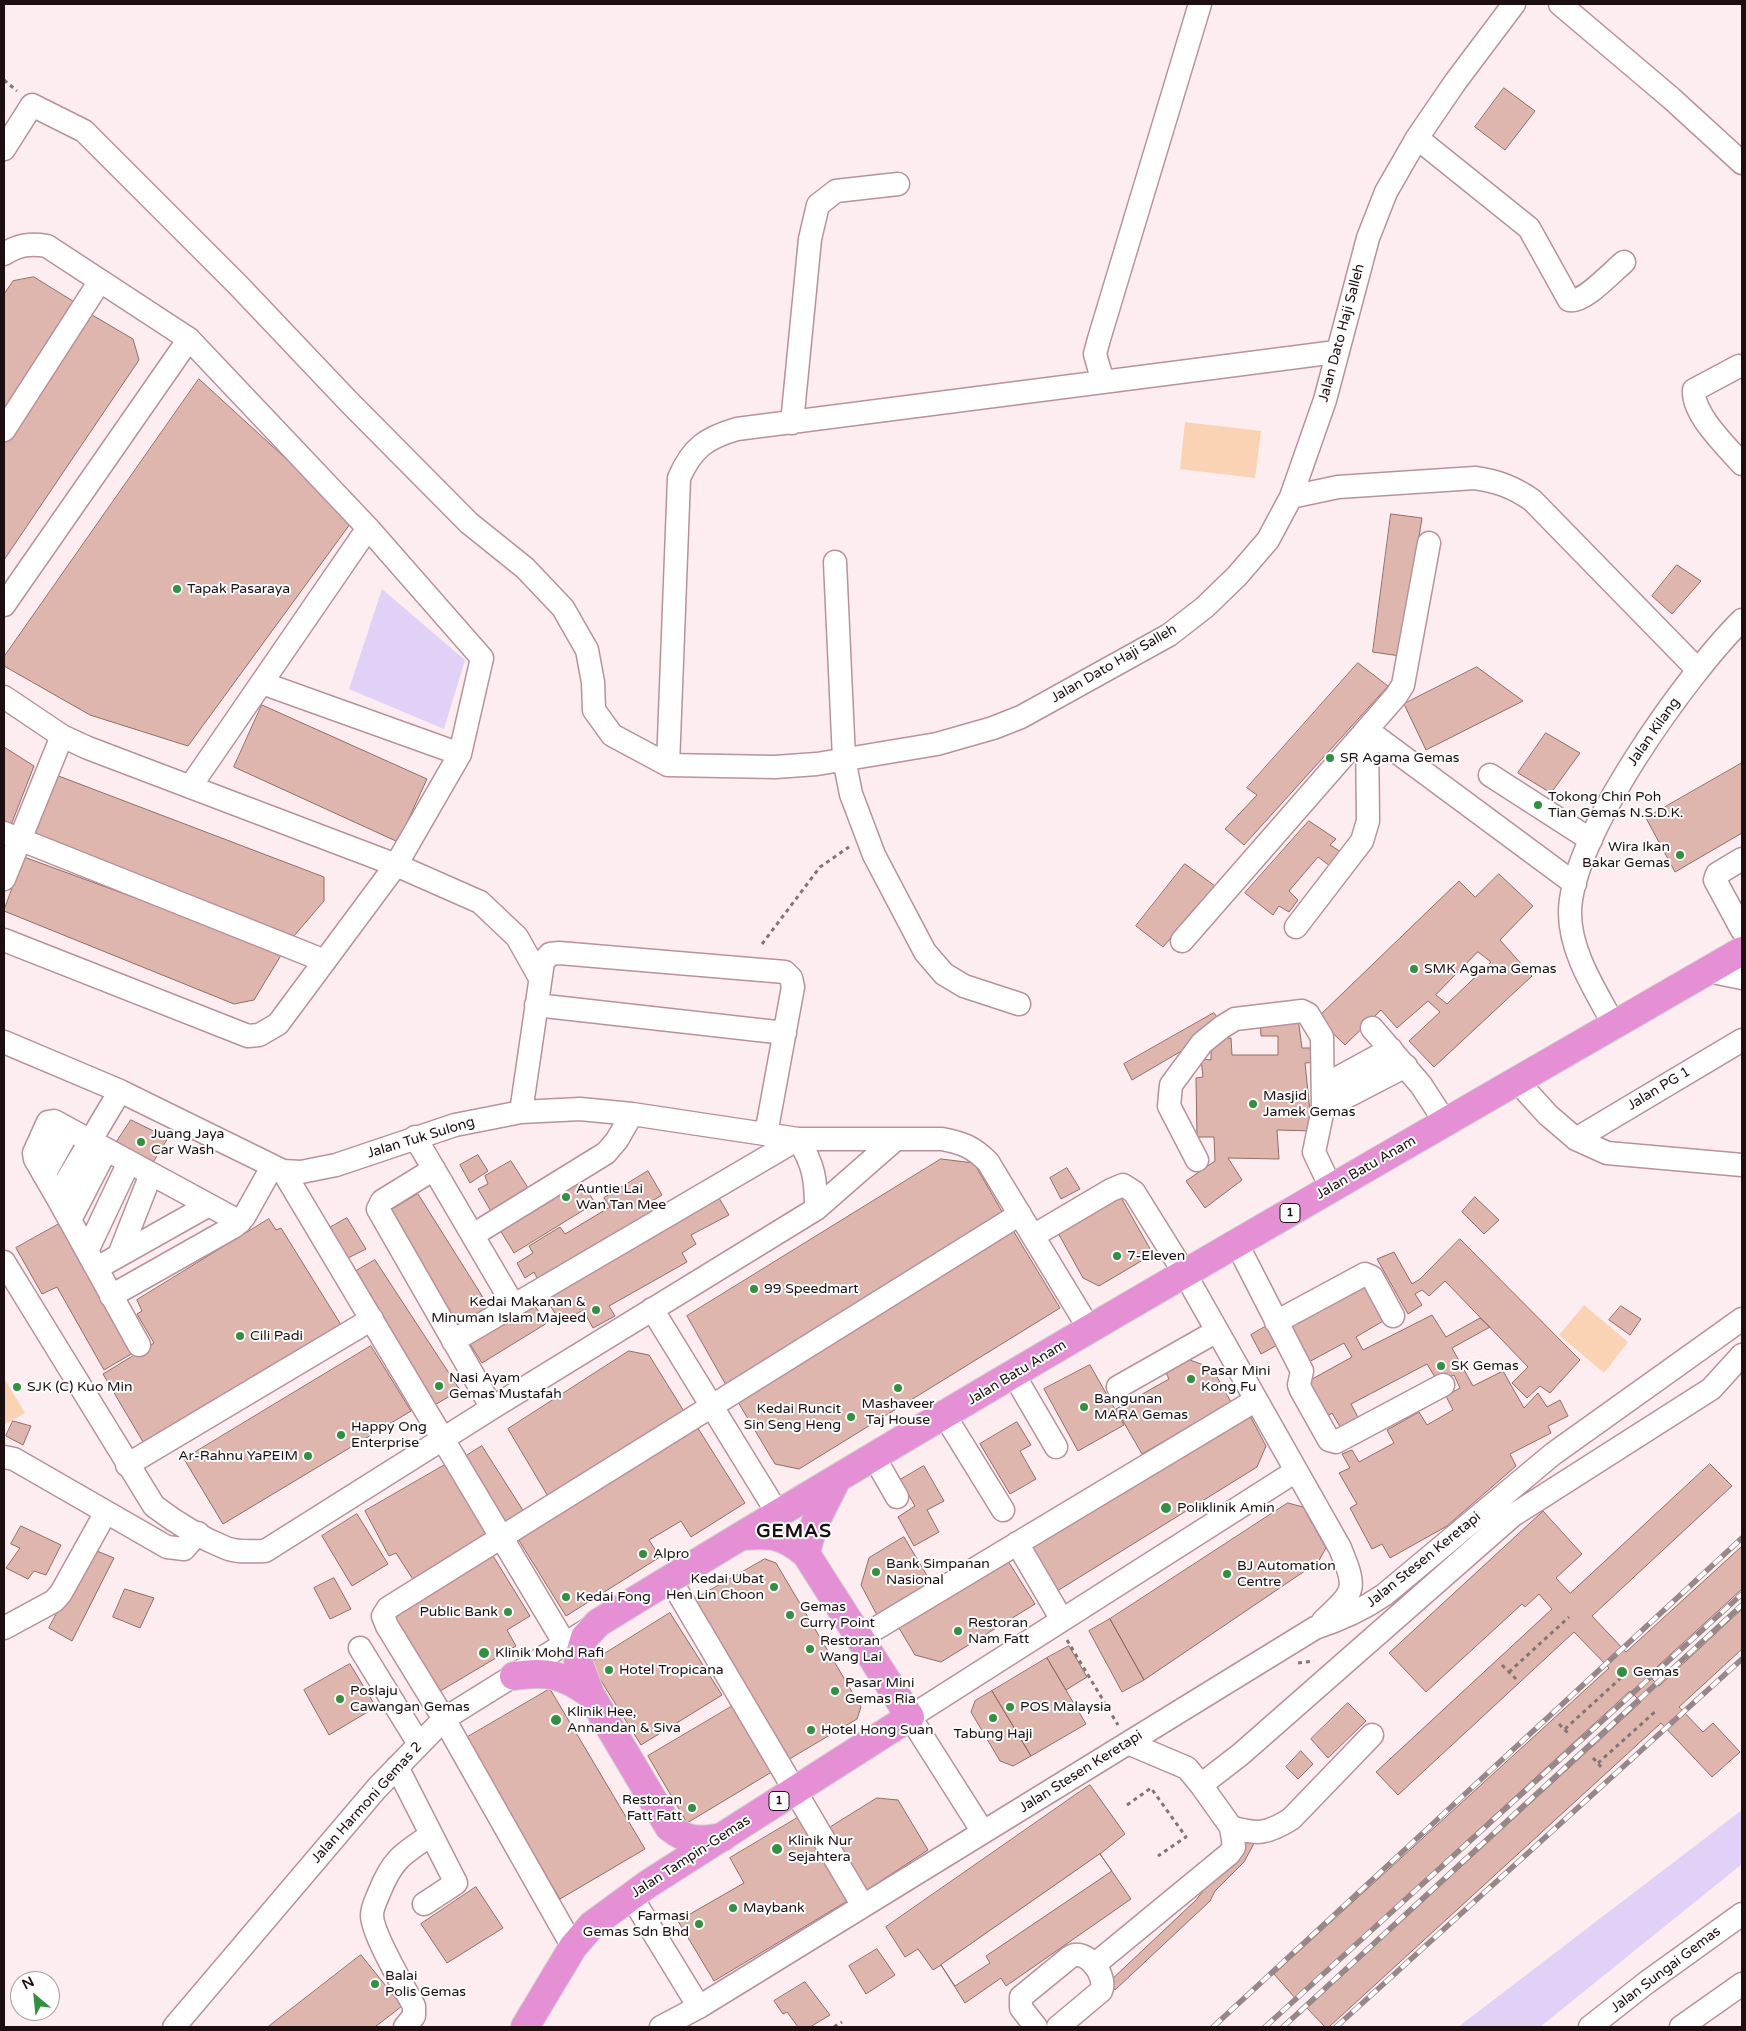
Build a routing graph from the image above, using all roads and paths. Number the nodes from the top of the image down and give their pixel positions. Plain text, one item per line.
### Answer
1 (1200, 4) edge
2 (1514, 4) edge
3 (1560, 4) edge
4 (1417, 138) junction
5 (4, 149) edge
6 (1742, 162) edge
7 (898, 184) dead end
8 (4, 254) edge
9 (1624, 262) dead end
10 (100, 281) junction
11 (189, 339) junction
12 (1336, 352) junction
13 (1739, 366) dead end
14 (1103, 382) junction
15 (792, 423) junction
16 (4, 430) edge
17 (1742, 464) edge
18 (1291, 497) junction
19 (368, 528) junction
20 (1429, 543) dead end
21 (835, 562) dead end
22 (4, 605) edge
23 (1742, 620) edge
24 (1698, 670) junction
25 (262, 683) junction
26 (4, 697) edge
27 (1366, 730) junction
28 (62, 736) junction
29 (460, 754) junction
30 (844, 759) junction
31 (668, 765) junction
32 (1490, 775) dead end
33 (190, 786) junction
34 (11, 836) edge
35 (1591, 840) junction
36 (855, 844) dead end
37 (1742, 859) edge
38 (396, 865) junction
39 (4, 879) edge
40 (1574, 884) junction
41 (1296, 927) dead end
42 (1742, 930) edge
43 (4, 940) edge
44 (1182, 941) dead end
45 (762, 944) dead end
46 (1742, 951) edge
47 (325, 961) junction
48 (1708, 971) junction
49 (540, 978) junction
50 (1742, 978) edge
51 (1019, 1004) dead end
52 (536, 1005) junction
53 (1614, 1025) junction
54 (1372, 1028) dead end
55 (784, 1032) junction
56 (1742, 1040) edge
57 (1391, 1049) junction
58 (7, 1050) edge
59 (1406, 1066) junction
60 (1517, 1081) junction
61 (1324, 1086) junction
62 (120, 1091) junction
63 (1323, 1109) junction
64 (521, 1112) junction
65 (632, 1114) junction
66 (1444, 1122) junction
67 (766, 1134) junction
68 (415, 1137) junction
69 (798, 1139) junction
70 (896, 1139) junction
71 (1576, 1139) junction
72 (98, 1146) junction
73 (1197, 1160) dead end
74 (129, 1162) junction
75 (1742, 1165) edge
76 (277, 1169) junction
77 (434, 1169) junction
78 (151, 1174) junction
79 (1331, 1188) junction
80 (180, 1189) junction
81 (57, 1197) junction
82 (209, 1205) junction
83 (816, 1209) junction
84 (1020, 1214) junction
85 (70, 1220) junction
86 (240, 1222) junction
87 (159, 1233) junction
88 (473, 1235) junction
89 (1033, 1236) junction
90 (1237, 1244) junction
91 (119, 1255) junction
92 (92, 1260) junction
93 (4, 1262) edge
94 (1186, 1274) junction
95 (112, 1296) junction
96 (514, 1306) junction
97 (652, 1309) junction
98 (1393, 1316) dead end
99 (372, 1319) junction
100 (1742, 1319) edge
101 (1276, 1322) junction
102 (1090, 1330) junction
103 (1217, 1331) junction
104 (453, 1341) junction
105 (139, 1345) dead end
106 (1742, 1355) edge
107 (1014, 1375) junction
108 (1443, 1385) dead end
109 (1118, 1387) dead end
110 (1256, 1400) junction
111 (711, 1405) junction
112 (492, 1408) junction
113 (945, 1416) junction
114 (444, 1438) junction
115 (1056, 1447) dead end
116 (4, 1457) edge
117 (874, 1457) junction
118 (127, 1465) junction
119 (1296, 1471) junction
120 (838, 1479) junction
121 (897, 1497) dead end
122 (1003, 1510) dead end
123 (106, 1512) junction
124 (778, 1514) junction
125 (198, 1533) junction
126 (501, 1536) junction
127 (742, 1536) junction
128 (1017, 1543) junction
129 (806, 1554) junction
130 (670, 1579) junction
131 (1569, 1617) dead end
132 (1060, 1622) junction
133 (598, 1624) junction
134 (4, 1628) edge
135 (1314, 1628) junction
136 (860, 1638) junction
137 (565, 1644) junction
138 (360, 1648) dead end
139 (1502, 1665) dead end
140 (1509, 1672) junction
141 (1624, 1675) dead end
142 (514, 1676) junction
143 (1516, 1679) dead end
144 (590, 1694) junction
145 (1657, 1710) dead end
146 (910, 1717) junction
147 (444, 1719) junction
148 (1559, 1724) dead end
149 (1565, 1729) junction
150 (1372, 1735) dead end
151 (1570, 1735) dead end
152 (1128, 1743) junction
153 (419, 1744) junction
154 (1593, 1758) dead end
155 (1598, 1764) junction
156 (397, 1767) junction
157 (1603, 1769) dead end
158 (1201, 1785) junction
159 (793, 1792) junction
160 (1127, 1805) dead end
161 (669, 1827) junction
162 (1231, 1827) junction
163 (983, 1832) junction
164 (431, 1835) junction
165 (723, 1837) junction
166 (1158, 1856) dead end
167 (640, 1890) junction
168 (424, 1904) dead end
169 (863, 1906) junction
170 (1742, 1914) edge
171 (573, 1946) junction
172 (1094, 1965) junction
173 (1742, 1984) edge
174 (699, 2007) junction
175 (842, 2022) dead end
176 (174, 2027) edge
177 (405, 2027) edge
178 (525, 2027) edge
179 (661, 2027) edge
180 (834, 2027) edge
181 (1036, 2027) edge
182 (1058, 2027) edge
183 (1590, 2027) edge
184 (1681, 2027) edge

1 - 14 street
2 - 4 street, Jalan Dato Haji Salleh
3 - 6 street
4 - 9 street
4 - 12 street, Jalan Dato Haji Salleh
5 - 31 street
7 - 15 street
8 - 10 street
10 - 11 street
10 - 16 street
11 - 19 street
11 - 22 street
12 - 14 street
12 - 18 street, Jalan Dato Haji Salleh
13 - 17 street
14 - 15 street
15 - 31 street
18 - 24 street
18 - 30 street, Jalan Dato Haji Salleh
19 - 25 street
19 - 29 street
20 - 27 street
21 - 30 street
23 - 24 street, Jalan Kilang
24 - 35 street, Jalan Kilang
25 - 29 street
25 - 33 street
26 - 28 street
27 - 40 street
27 - 41 street
27 - 44 street
28 - 33 street
28 - 34 street
29 - 38 street
30 - 31 street, Jalan Dato Haji Salleh
30 - 51 street
32 - 35 street
33 - 38 street
34 - 39 street
34 - 47 street
35 - 40 street, Jalan Kilang
36 - 45 path
37 - 42 street
38 - 47 street
38 - 49 street
40 - 53 street, Jalan Kilang
43 - 47 street
46 - 48 highway, Jalan Batu Anam / 1
48 - 50 street
48 - 53 highway, Jalan Batu Anam / 1
49 - 52 street
49 - 55 street
52 - 55 street
52 - 64 street
53 - 60 highway, Jalan Batu Anam / 1
54 - 57 street
55 - 67 street
56 - 71 street, Jalan PG 1
57 - 59 street
57 - 61 street
58 - 62 street, Jalan Tuk Sulong
59 - 63 street
59 - 66 street
60 - 66 highway, Jalan Batu Anam / 1
60 - 71 street
61 - 63 street
61 - 73 street
62 - 72 street
62 - 76 street, Jalan Tuk Sulong
63 - 79 street
64 - 65 street, Jalan Tuk Sulong
64 - 68 street, Jalan Tuk Sulong
65 - 67 street, Jalan Tuk Sulong
65 - 88 street
66 - 79 highway, Jalan Batu Anam / 1
67 - 69 street, Jalan Tuk Sulong
68 - 76 street, Jalan Tuk Sulong
68 - 77 street
69 - 70 street, Jalan Tuk Sulong
69 - 83 street
69 - 96 street
70 - 83 street
70 - 84 street, Jalan Tuk Sulong
71 - 75 street
72 - 74 street
72 - 81 street
72 - 81 street
72 - 85 street
74 - 78 street
74 - 92 street
76 - 86 street
76 - 99 street
77 - 88 street
77 - 104 street
78 - 80 street
78 - 91 street
79 - 90 highway, Jalan Batu Anam / 1
80 - 82 street
80 - 87 street
81 - 85 street
82 - 86 street
82 - 87 street
83 - 97 street
84 - 89 street, Jalan Tuk Sulong
84 - 111 street
85 - 92 street
86 - 95 street
87 - 91 street
88 - 96 street
89 - 94 street
89 - 102 street, Jalan Tuk Sulong
90 - 94 highway, Jalan Batu Anam / 1
90 - 101 street
91 - 92 street
92 - 95 street
93 - 118 street
94 - 102 highway, Jalan Batu Anam / 1
94 - 103 street
95 - 105 street
96 - 104 street
97 - 111 street
97 - 112 street
98 - 101 street
99 - 114 street
99 - 118 street
100 - 135 street, Jalan Stesen Keretapi
101 - 108 street
102 - 107 highway, Jalan Batu Anam / 1
103 - 109 street
103 - 110 street
104 - 112 street
106 - 158 street
107 - 113 highway, Jalan Batu Anam / 1
107 - 115 street
110 - 119 street
110 - 128 street
111 - 124 street
111 - 126 street
112 - 114 street
113 - 117 highway, Jalan Batu Anam / 1
113 - 122 street
114 - 125 street
114 - 126 street
116 - 123 street
117 - 120 highway, Jalan Batu Anam / 1
117 - 121 street
118 - 125 street
119 - 132 street
119 - 135 street
120 - 124 highway, 1
120 - 129 highway
123 - 125 street
123 - 134 street
124 - 127 highway, 1
126 - 137 street
126 - 147 street
127 - 129 highway
127 - 130 highway, 1
128 - 132 street
128 - 136 street
129 - 136 highway
130 - 133 highway, 1
130 - 159 street
131 - 140 path
132 - 146 street
132 - 152 path
133 - 137 street, Jalan Harmoni Gemas 2
133 - 144 highway, 1
135 - 152 street, Jalan Stesen Keretapi
136 - 146 highway
137 - 142 street, Jalan Harmoni Gemas 2
138 - 153 street
139 - 140 path
140 - 143 path
141 - 149 path
142 - 144 highway
142 - 147 street, Jalan Harmoni Gemas 2
144 - 161 highway, 1
145 - 155 path
146 - 159 highway, Jalan Tampin-Gemas / 1
146 - 163 street
147 - 153 street, Jalan Harmoni Gemas 2
147 - 171 street
148 - 149 path
149 - 151 path
150 - 162 street
152 - 158 street
152 - 163 street, Jalan Stesen Keretapi
153 - 156 street, Jalan Harmoni Gemas 2
154 - 155 path
155 - 157 path
156 - 164 street
156 - 176 street, Jalan Harmoni Gemas 2
158 - 162 street
159 - 165 highway, Jalan Tampin-Gemas / 1
159 - 169 street
160 - 166 path
161 - 165 highway
161 - 167 highway, 1
162 - 172 street
163 - 169 street, Jalan Stesen Keretapi
164 - 168 street
164 - 177 street
165 - 167 highway, Jalan Tampin-Gemas / 1
167 - 171 highway, Jalan Tampin-Gemas / 1
167 - 174 street
169 - 174 street, Jalan Stesen Keretapi
170 - 183 street, Jalan Sungai Gemas
171 - 178 highway, Jalan Tampin-Gemas / 1
172 - 181 street
172 - 182 street
173 - 184 street
174 - 179 street, Jalan Stesen Keretapi
175 - 180 path

